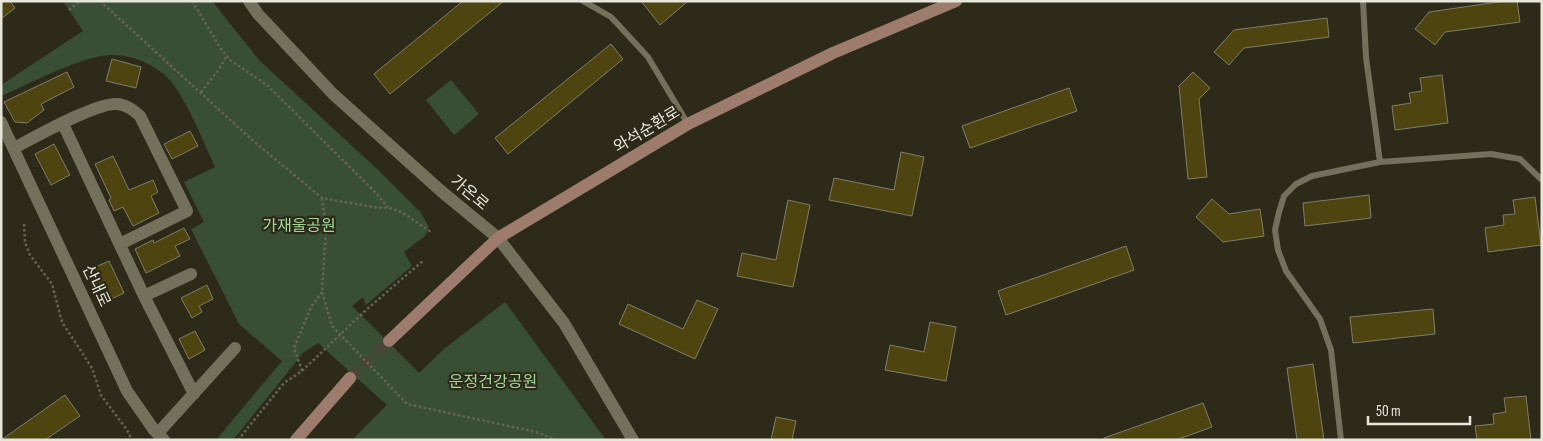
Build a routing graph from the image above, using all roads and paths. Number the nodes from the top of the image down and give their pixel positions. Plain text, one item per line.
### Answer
1 (80, 1) edge
2 (100, 1) edge
3 (192, 1) edge
4 (248, 1) edge
5 (583, 1) edge
6 (956, 1) edge
7 (1363, 1) edge
8 (69, 10) dead end
9 (226, 56) junction
10 (201, 92) junction
11 (1, 122) edge
12 (63, 124) junction
13 (688, 124) junction
14 (14, 148) junction
15 (1380, 162) junction
16 (1542, 180) edge
17 (322, 198) junction
18 (388, 207) junction
19 (24, 224) dead end
20 (431, 232) dead end
21 (498, 238) junction
22 (120, 244) junction
23 (424, 260) dead end
24 (191, 274) dead end
25 (322, 292) junction
26 (144, 296) junction
27 (390, 340) tunnel mouth
28 (235, 348) dead end
29 (302, 371) junction
30 (350, 378) tunnel mouth
31 (194, 394) junction
32 (161, 437) edge
33 (132, 440) edge
34 (238, 440) edge
35 (296, 440) edge
36 (557, 440) edge
37 (633, 440) edge
38 (1341, 440) edge

1 - 8 path
2 - 10 path
3 - 9 path
4 - 21 street, 가온로
5 - 13 lane
6 - 13 street, 와석순환로
7 - 15 lane
9 - 10 path
9 - 18 path
10 - 17 path
11 - 14 street, 산내로
12 - 14 street
12 - 22 street
12 - 22 street
13 - 21 street, 와석순환로
14 - 32 street, 산내로
15 - 16 lane
15 - 38 lane
17 - 18 path
17 - 25 path
18 - 20 path
19 - 33 path
21 - 27 street, 와석순환로
21 - 37 street, 가온로
22 - 26 street
23 - 29 path
24 - 26 street
25 - 29 path
25 - 36 path
26 - 31 street
28 - 31 street, 산내로
29 - 34 path
30 - 35 street
31 - 32 street, 산내로

